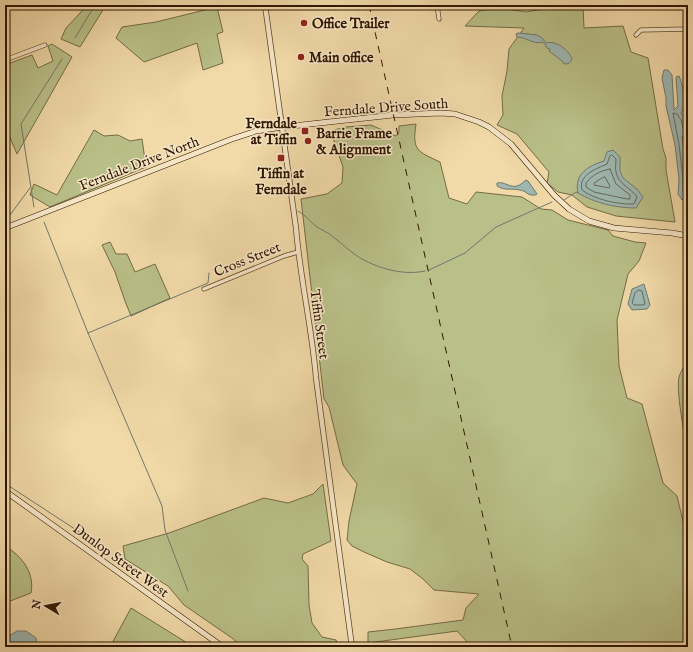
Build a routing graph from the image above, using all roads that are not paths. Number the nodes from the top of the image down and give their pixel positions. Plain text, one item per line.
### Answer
1 (265, 5) edge
2 (437, 5) edge
3 (438, 19) dead end
4 (688, 29) edge
5 (636, 34) dead end
6 (45, 45) dead end
7 (5, 60) edge
8 (283, 127) junction
9 (5, 228) edge
10 (688, 236) edge
11 (298, 252) junction
12 (204, 288) dead end
13 (5, 492) edge
14 (223, 647) edge
15 (352, 647) edge

1 - 8 street, Tiffin Street
2 - 3 street
4 - 5 street
6 - 7 street
8 - 9 main road, Ferndale Drive North
8 - 10 main road, Ferndale Drive South
8 - 11 street, Tiffin Street
11 - 12 street, Cross Street
11 - 15 street, Tiffin Street
13 - 14 main road, Dunlop Street West

